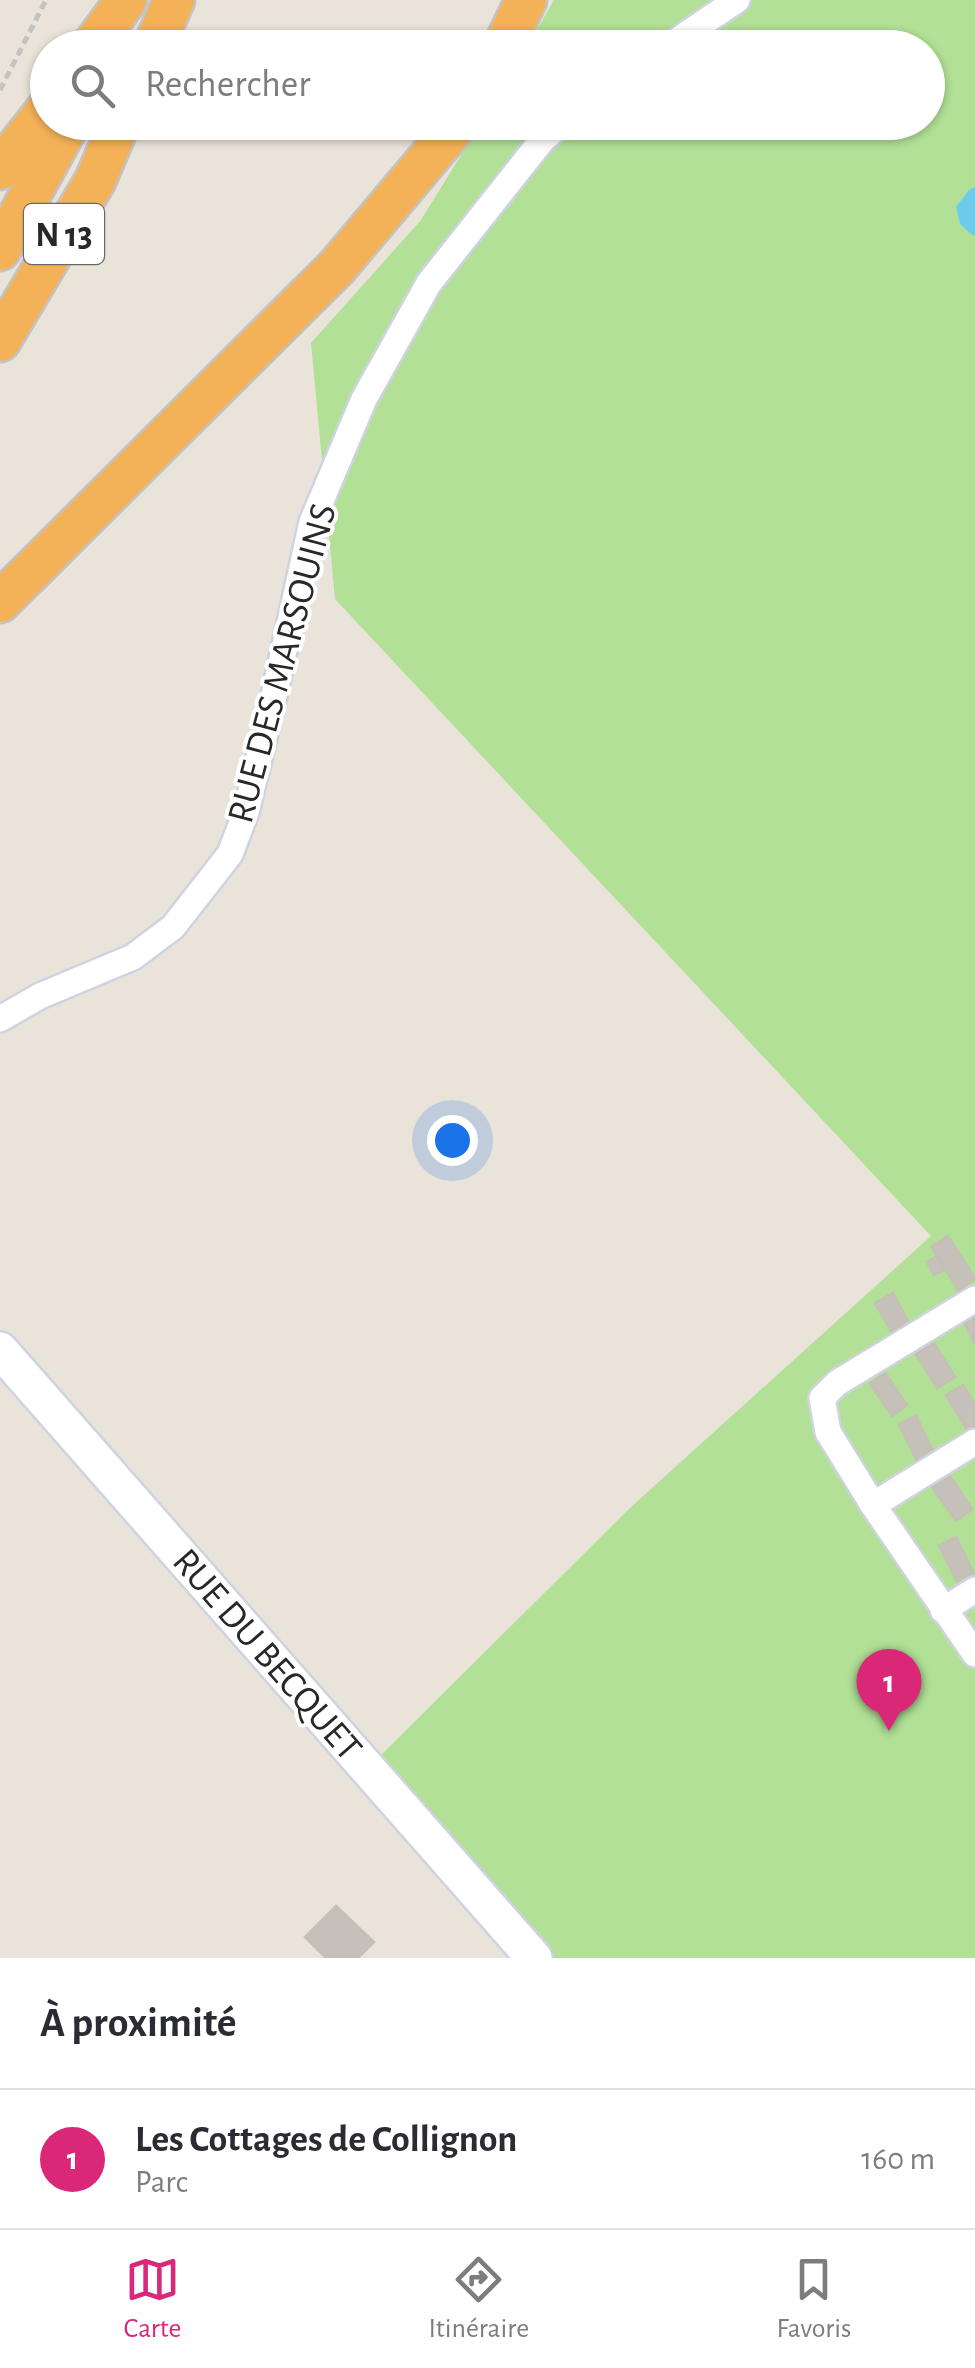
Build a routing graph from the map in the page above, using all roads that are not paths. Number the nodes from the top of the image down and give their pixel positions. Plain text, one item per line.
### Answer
1 (126, 0) edge
2 (174, 0) edge
3 (526, 0) edge
4 (736, 0) edge
5 (104, 30) edge
6 (114, 30) edge
7 (161, 30) edge
8 (512, 30) edge
9 (692, 30) edge
10 (30, 131) edge
11 (60, 140) edge
12 (112, 140) edge
13 (444, 140) edge
14 (542, 140) edge
15 (0, 169) edge
16 (0, 250) edge
17 (0, 341) edge
18 (0, 602) edge
19 (40, 996) junction
20 (0, 1002) edge
21 (0, 1019) edge
22 (975, 1299) edge
23 (0, 1350) edge
24 (975, 1442) edge
25 (873, 1505) junction
26 (975, 1590) edge
27 (944, 1610) junction
28 (975, 1654) edge
29 (534, 1958) edge

1 - 5 highway
1 - 6 highway
2 - 7 highway
3 - 8 highway
4 - 9 street
10 - 15 highway
11 - 16 highway, N 13
12 - 17 highway, N 13
13 - 18 highway
14 - 19 street, RUE DES MARSOUINS
19 - 20 street, RUE DES MARSOUINS
19 - 21 street, RUE DES MARSOUINS
22 - 25 street
23 - 29 main road, RUE DU BECQUET
24 - 25 street
25 - 27 street
26 - 27 street
27 - 28 street

